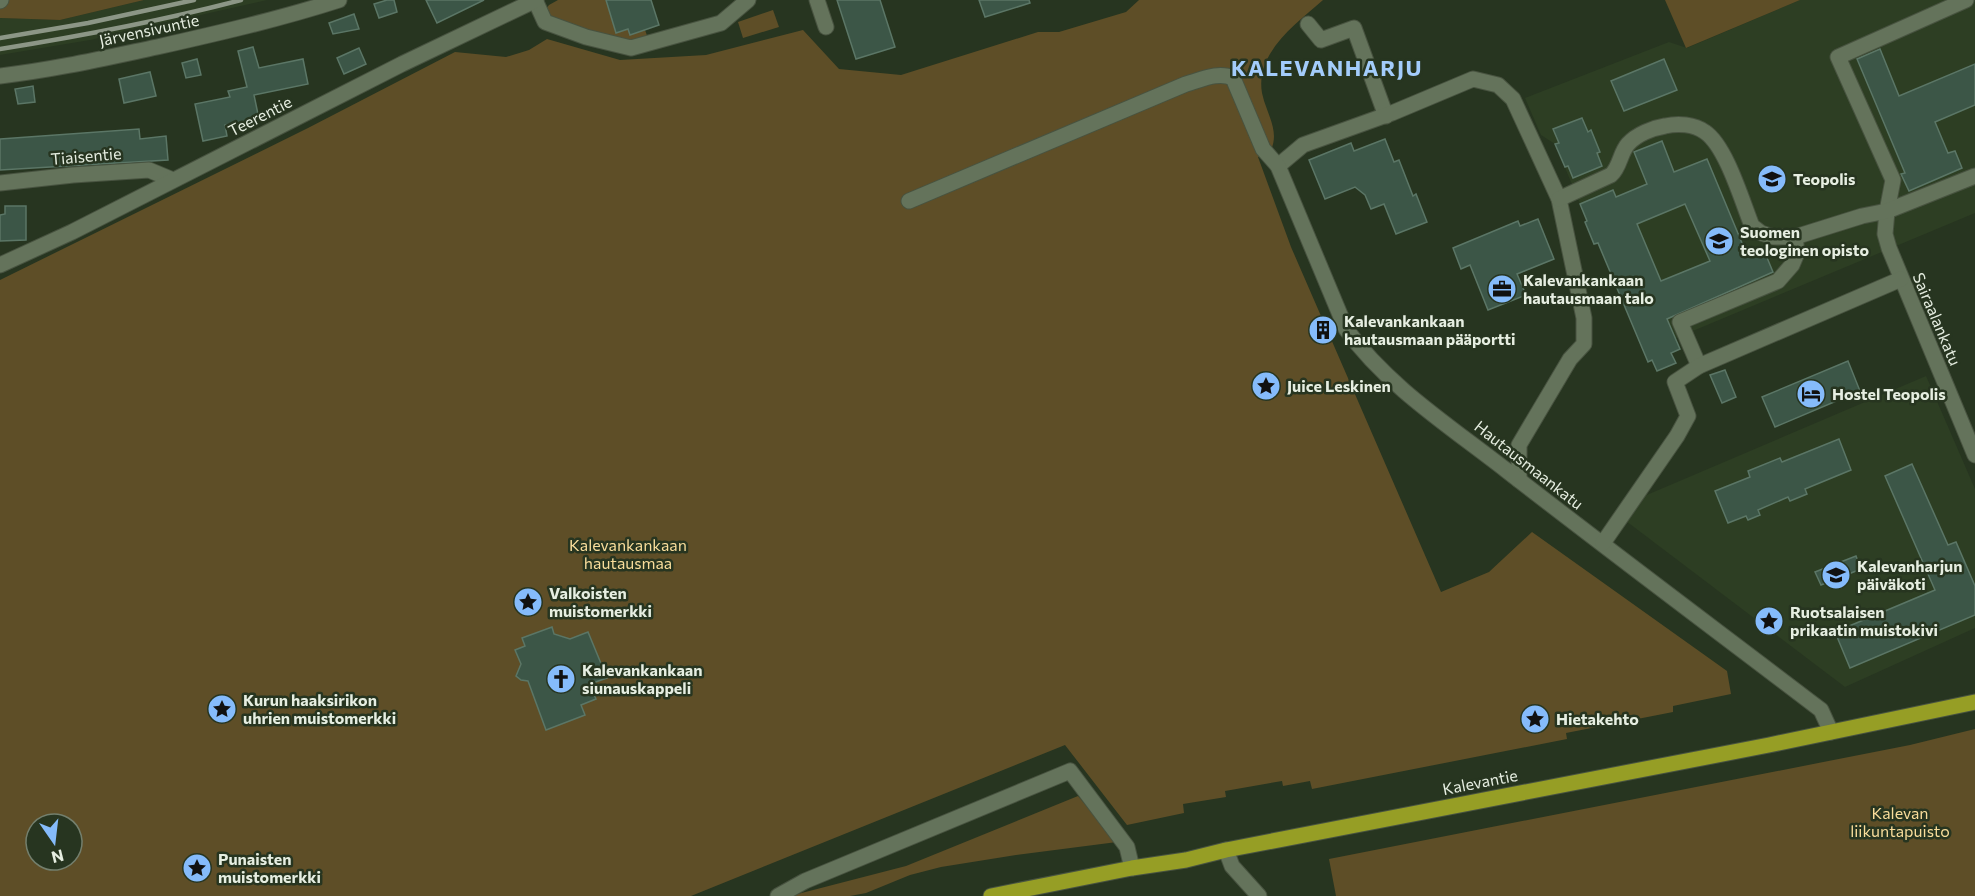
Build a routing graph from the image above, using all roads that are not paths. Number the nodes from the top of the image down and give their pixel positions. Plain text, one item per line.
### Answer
1 (339, 0) edge
2 (535, 0) edge
3 (748, 0) edge
4 (817, 0) edge
5 (1966, 0) edge
6 (1308, 24) dead end
7 (826, 27) dead end
8 (0, 76) edge
9 (1386, 116) junction
10 (1278, 166) junction
11 (1975, 176) edge
12 (173, 180) junction
13 (0, 183) edge
14 (1559, 199) junction
15 (909, 201) dead end
16 (1887, 211) junction
17 (1795, 237) junction
18 (0, 255) edge
19 (21, 255) junction
20 (0, 265) edge
21 (1900, 279) junction
22 (1699, 366) junction
23 (1975, 456) edge
24 (1519, 480) junction
25 (1603, 543) junction
26 (1975, 702) edge
27 (1831, 732) junction
28 (1226, 850) junction
29 (1132, 868) junction
30 (778, 896) edge
31 (991, 896) edge
32 (1259, 896) edge

1 - 8 street, Järvensivuntie
2 - 3 street
2 - 12 street, Teerentie
4 - 7 street
5 - 16 street, Sairaalankatu
6 - 9 street
9 - 10 street
9 - 14 street
10 - 15 street, Hautausmaankatu
10 - 24 street, Hautausmaankatu
11 - 16 street
12 - 13 street, Tiaisentie
12 - 19 street, Teerentie
14 - 17 street
14 - 24 street
16 - 17 street
16 - 21 street, Sairaalankatu
17 - 22 street
18 - 19 street
19 - 20 street, Teerentie
21 - 22 street
21 - 23 street, Sairaalankatu
22 - 25 street
24 - 25 street, Hautausmaankatu
25 - 27 street, Hautausmaankatu
26 - 27 main road, Kalevantie
27 - 28 main road, Kalevantie
28 - 29 main road, Kalevantie
28 - 32 street
29 - 30 street
29 - 31 main road, Kalevantie

